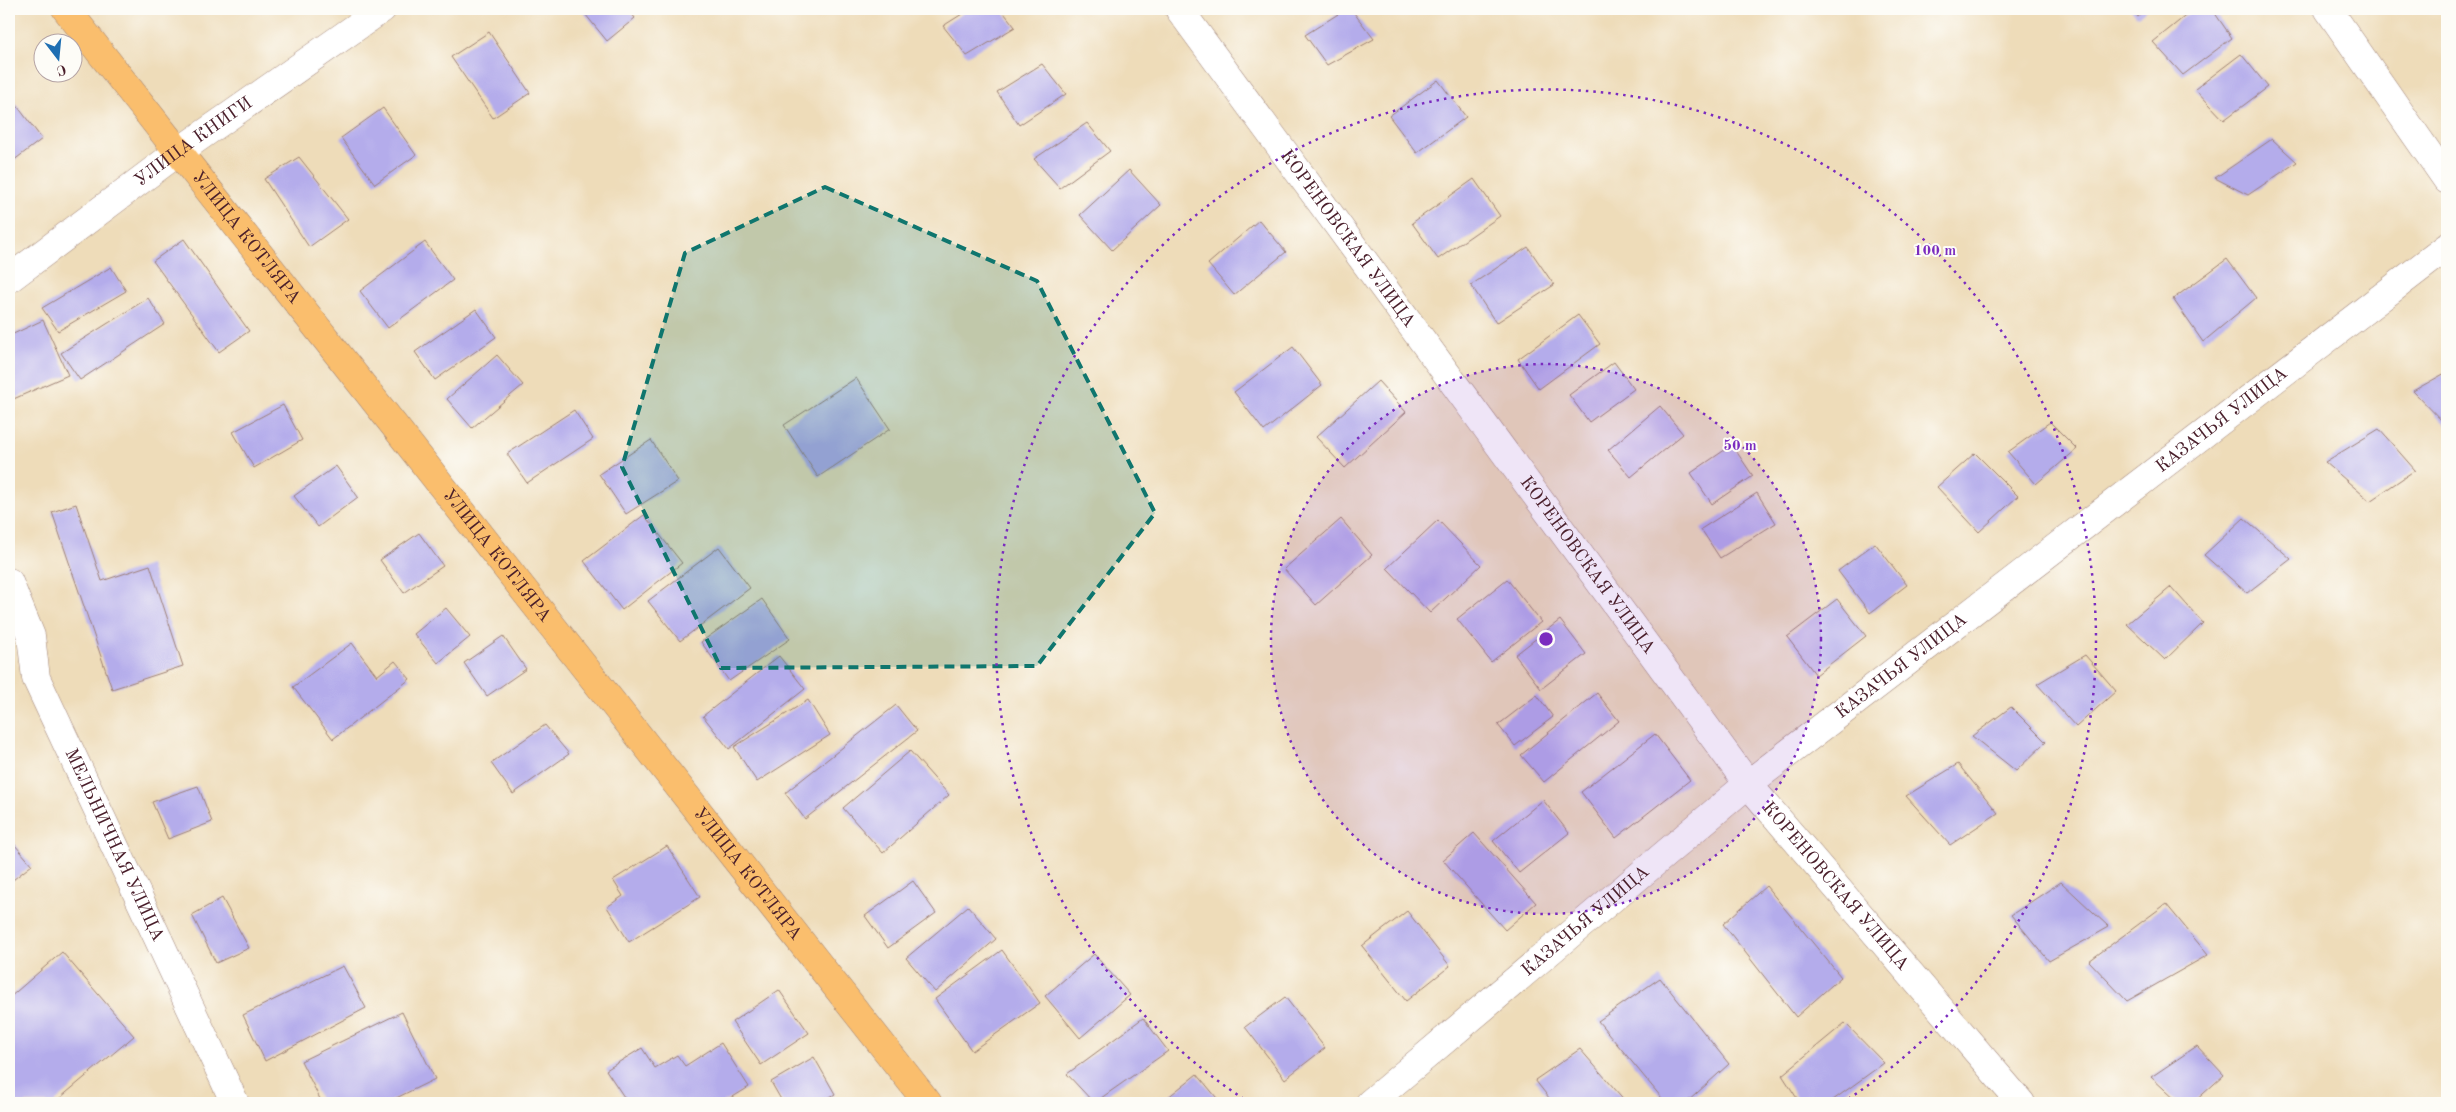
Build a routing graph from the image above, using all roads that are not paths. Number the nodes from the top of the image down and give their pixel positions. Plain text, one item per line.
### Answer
1 (66, 9) edge
2 (382, 9) edge
3 (1179, 9) edge
4 (2328, 9) edge
5 (178, 152) junction
6 (2447, 180) edge
7 (2447, 246) edge
8 (9, 279) edge
9 (9, 582) edge
10 (1748, 784) junction
11 (235, 1103) edge
12 (928, 1103) edge
13 (1370, 1103) edge
14 (2021, 1103) edge

1 - 5 main road, УЛИЦА КОТЛЯРА
2 - 5 street, УЛИЦА КНИГИ
3 - 10 street, КОРЕНОВСКАЯ УЛИЦА
4 - 6 street
5 - 8 street, УЛИЦА КНИГИ
5 - 12 main road, УЛИЦА КОТЛЯРА
7 - 10 street, КАЗАЧЬЯ УЛИЦА
9 - 11 street, МЕЛЬНИЧНАЯ УЛИЦА
10 - 13 street, КАЗАЧЬЯ УЛИЦА
10 - 14 street, КОРЕНОВСКАЯ УЛИЦА

